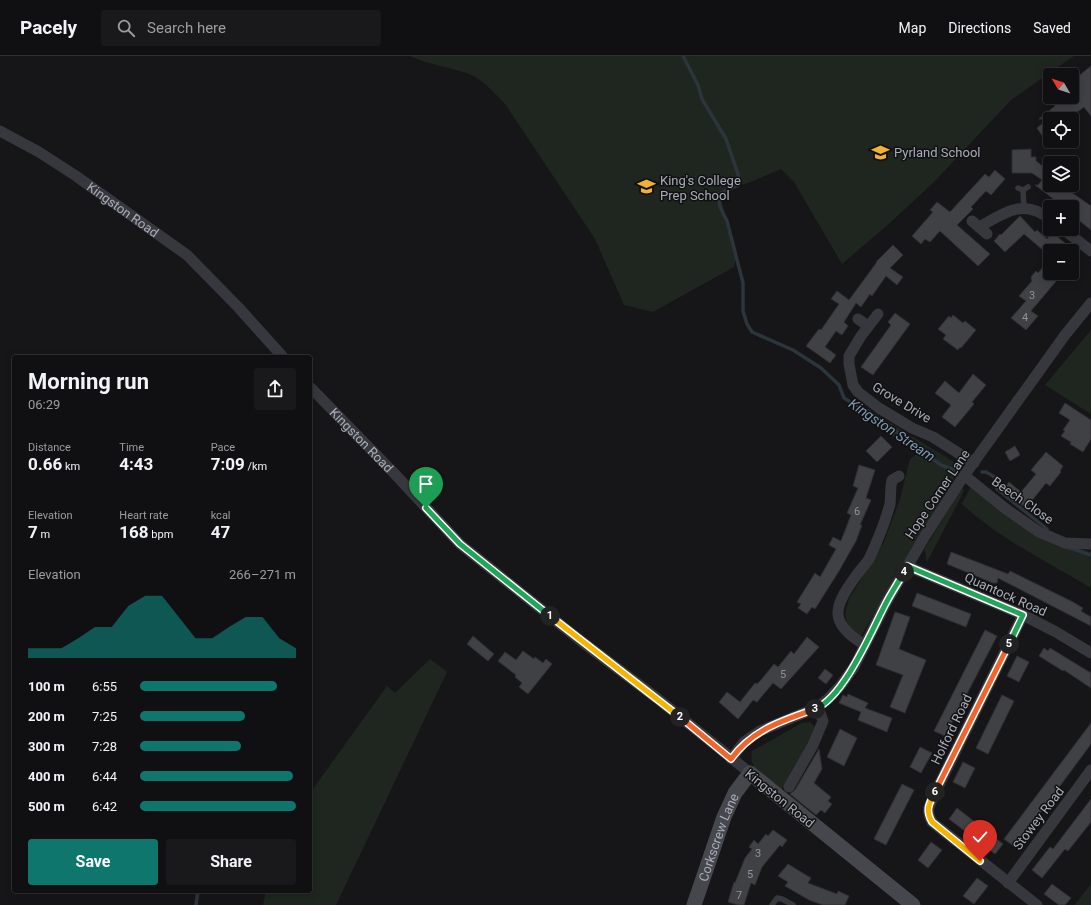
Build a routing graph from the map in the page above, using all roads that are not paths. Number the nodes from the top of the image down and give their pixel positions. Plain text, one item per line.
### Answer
1 (0, 131) edge
2 (1023, 188) dead end
3 (1024, 208) junction
4 (1043, 215) edge
5 (979, 227) dead end
6 (1072, 236) edge
7 (1091, 251) edge
8 (1091, 303) edge
9 (878, 314) dead end
10 (858, 319) dead end
11 (868, 326) junction
12 (281, 355) edge
13 (312, 389) edge
14 (974, 463) junction
15 (965, 476) junction
16 (892, 477) dead end
17 (1091, 544) edge
18 (907, 566) junction
19 (1023, 615) junction
20 (865, 645) junction
21 (1091, 653) edge
22 (818, 707) junction
23 (731, 759) junction
24 (1091, 770) edge
25 (750, 774) junction
26 (789, 787) dead end
27 (1008, 883) junction
28 (694, 905) edge
29 (772, 905) edge
30 (793, 905) edge
31 (913, 905) edge
32 (1037, 905) edge

1 - 12 street, Kingston Road
2 - 3 lane
3 - 4 street
3 - 5 street
6 - 7 street
8 - 14 street, Hope Corner Lane
9 - 11 street, Grove Drive
10 - 11 street
11 - 14 street, Grove Drive
13 - 23 street, Kingston Road
14 - 15 street, Hope Corner Lane
15 - 17 street, Beech Close
15 - 18 street, Hope Corner Lane
16 - 20 street
18 - 19 street, Quantock Road
18 - 20 street, Hope Corner Lane
19 - 21 street, Quantock Road
19 - 27 street, Holford Road
20 - 22 street, Hope Corner Lane
22 - 23 street, Hope Corner Lane
22 - 26 street
23 - 25 street, Kingston Road
24 - 27 street, Stowey Road
25 - 28 street, Corkscrew Lane
25 - 31 street, Kingston Road
27 - 32 street, Holford Road
29 - 30 lane

